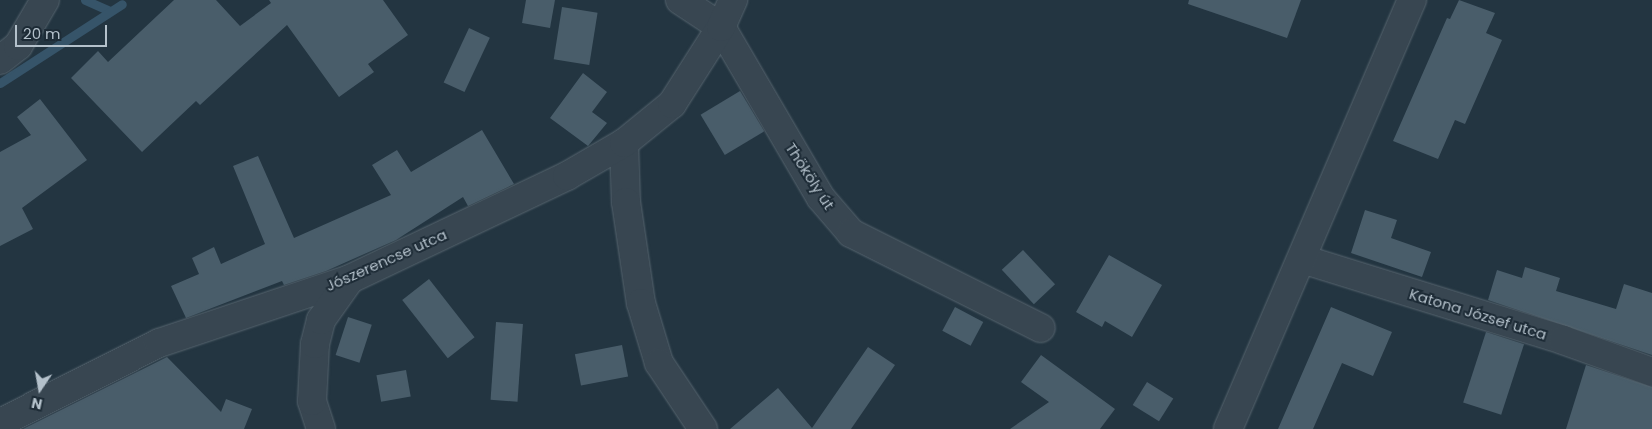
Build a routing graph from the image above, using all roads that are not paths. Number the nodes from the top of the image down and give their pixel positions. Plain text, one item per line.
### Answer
1 (680, 0) edge
2 (733, 0) edge
3 (1412, 0) edge
4 (42, 1) edge
5 (721, 27) junction
6 (0, 60) edge
7 (624, 144) junction
8 (1302, 260) junction
9 (350, 278) junction
10 (1041, 328) dead end
11 (1652, 372) edge
12 (0, 422) edge
13 (322, 429) edge
14 (703, 429) edge
15 (1228, 429) edge

1 - 5 street, Thököly út
2 - 5 street, Jószerencse utca
3 - 8 street
4 - 6 street
5 - 7 street, Jószerencse utca
5 - 10 street, Thököly út
7 - 9 street, Jószerencse utca
7 - 14 street
8 - 11 street, Katona József utca
8 - 15 street
9 - 12 street, Jószerencse utca
9 - 13 street

